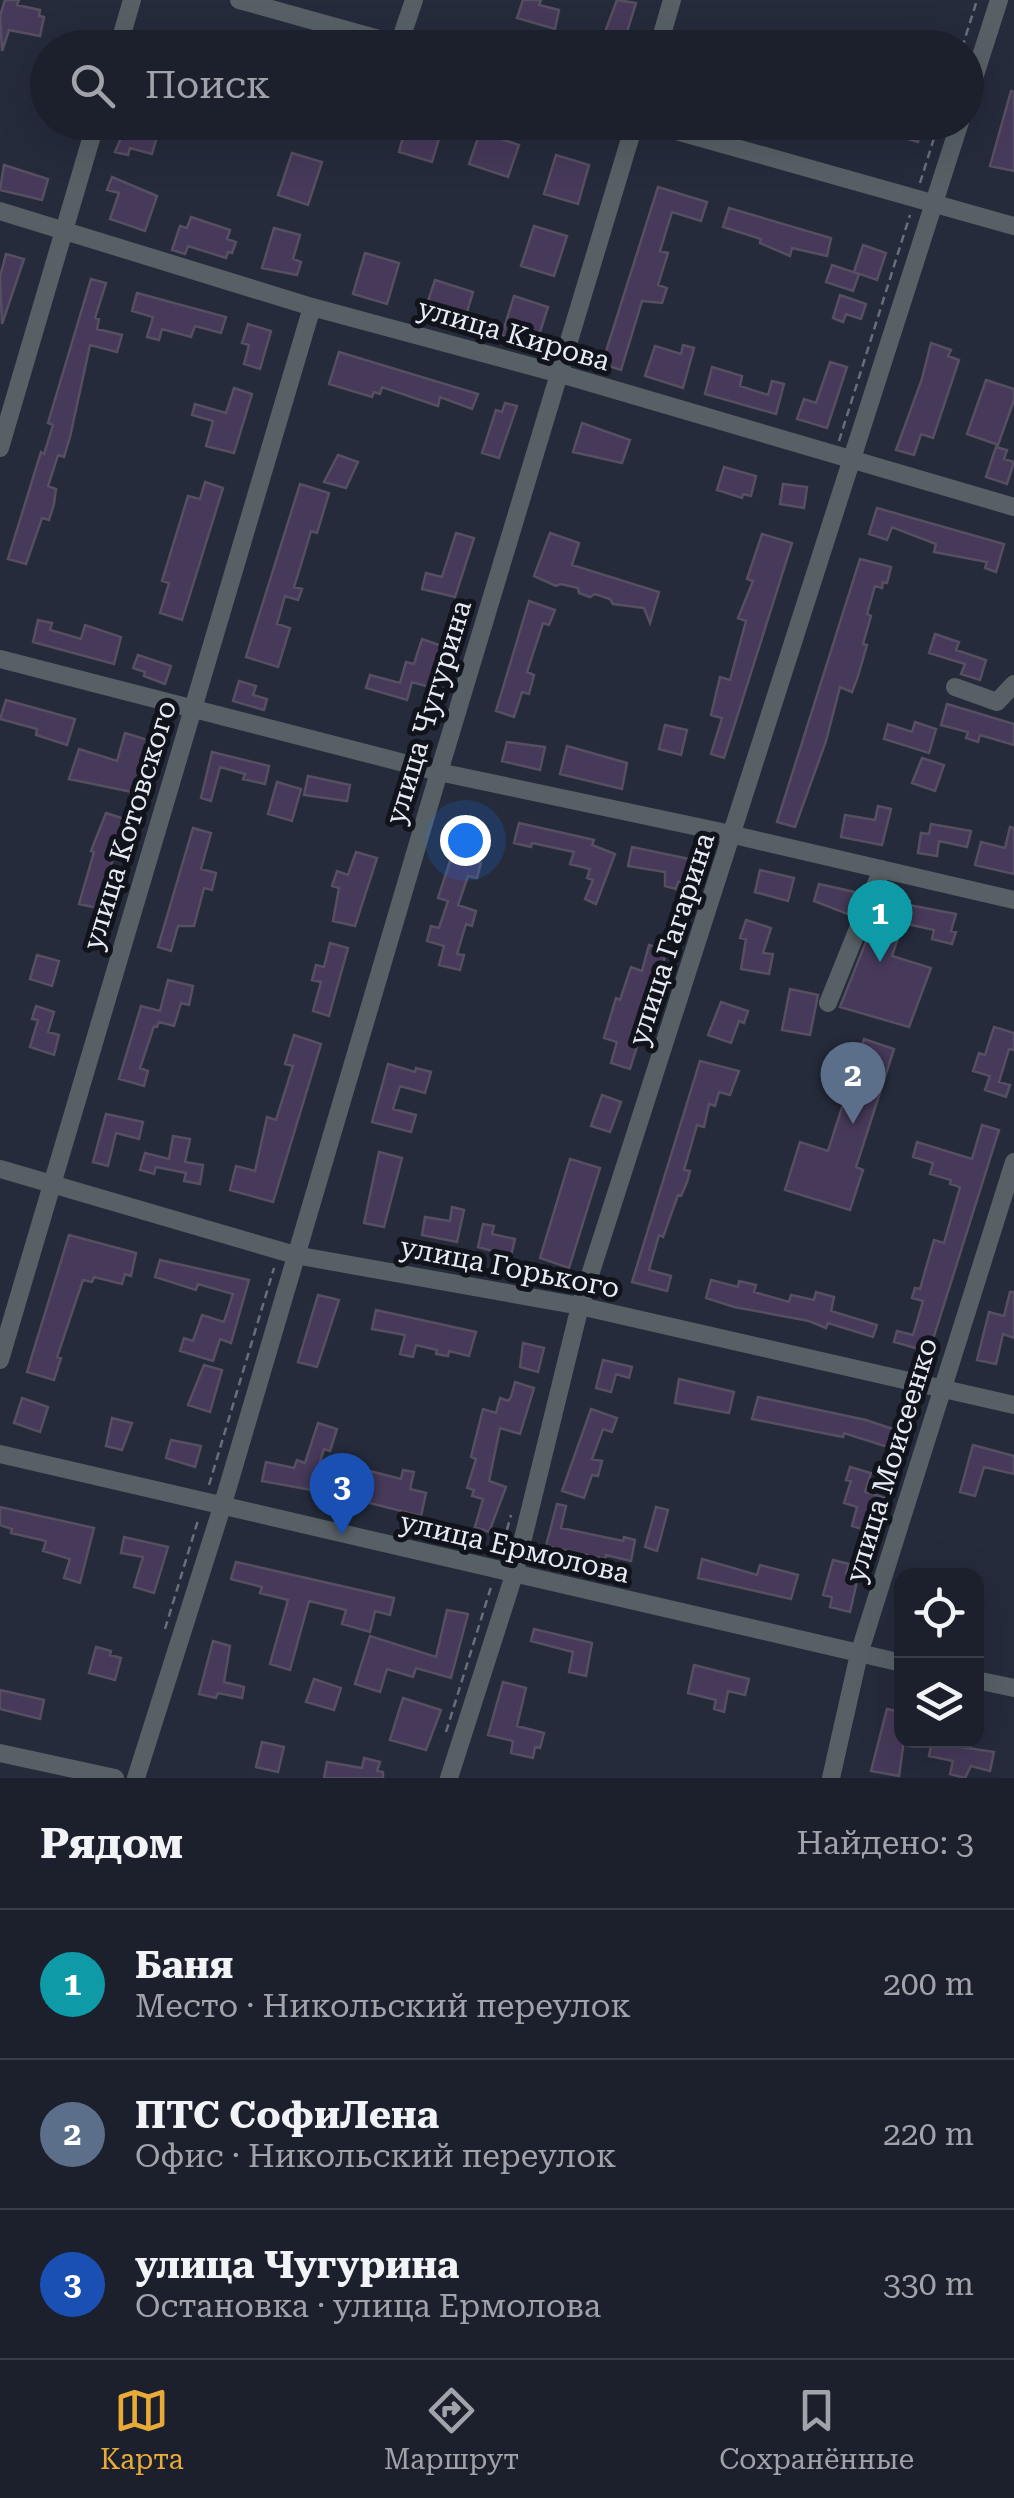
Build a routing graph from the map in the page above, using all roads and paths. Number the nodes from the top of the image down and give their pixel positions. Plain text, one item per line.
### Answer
1 (132, 0) edge
2 (239, 0) edge
3 (414, 0) edge
4 (672, 0) edge
5 (977, 0) edge
6 (999, 0) edge
7 (123, 30) edge
8 (347, 30) edge
9 (408, 30) edge
10 (663, 30) edge
11 (968, 30) edge
12 (984, 47) edge
13 (91, 140) edge
14 (630, 140) edge
15 (709, 140) edge
16 (954, 140) edge
17 (935, 203) junction
18 (0, 211) edge
19 (1014, 226) edge
20 (64, 230) junction
21 (312, 306) junction
22 (559, 374) junction
23 (0, 448) edge
24 (853, 460) junction
25 (1014, 508) edge
26 (0, 659) edge
27 (1014, 684) edge
28 (955, 687) dead end
29 (192, 708) junction
30 (438, 772) junction
31 (734, 835) junction
32 (882, 869) junction
33 (1014, 900) edge
34 (828, 1002) dead end
35 (1014, 1162) edge
36 (0, 1169) edge
37 (51, 1184) junction
38 (295, 1255) junction
39 (580, 1306) junction
40 (0, 1360) edge
41 (942, 1389) junction
42 (1014, 1406) edge
43 (0, 1454) edge
44 (222, 1508) junction
45 (514, 1575) junction
46 (859, 1654) junction
47 (894, 1662) edge
48 (984, 1682) edge
49 (1014, 1688) edge
50 (0, 1753) edge
51 (116, 1778) edge
52 (136, 1778) edge
53 (449, 1778) edge
54 (831, 1778) edge

1 - 7 street
2 - 8 street
3 - 9 street
4 - 10 street
5 - 11 path
6 - 12 street
13 - 20 street
14 - 22 street, улица Чугурина
15 - 17 street
16 - 17 street, улица Гагарина
17 - 19 street
17 - 24 street, улица Гагарина
18 - 20 street, улица Кирова
20 - 21 street, улица Кирова
20 - 23 street
21 - 22 street, улица Кирова
21 - 29 street, улица Котовского
22 - 24 street, улица Кирова
22 - 30 street, улица Чугурина
24 - 25 street, улица Кирова
24 - 31 street, улица Гагарина
26 - 29 street
27 - 28 street
29 - 30 street
29 - 37 street, улица Котовского
30 - 31 street
30 - 38 street, улица Чугурина
31 - 32 street
31 - 39 street, улица Гагарина
32 - 33 street
32 - 34 street
35 - 41 street, улица Моисеенко
36 - 37 street, улица Горького
37 - 38 street, улица Горького
37 - 40 street, улица Котовского
38 - 39 street, улица Горького
38 - 44 street, улица Чугурина
39 - 41 street, улица Горького
39 - 45 street, улица Гагарина
41 - 42 street, улица Горького
41 - 46 street, улица Моисеенко
43 - 44 street, улица Ермолова
44 - 45 street, улица Ермолова
44 - 52 street, улица Чугурина
45 - 46 street, улица Ермолова
45 - 53 street, улица Гагарина
46 - 47 street, улица Ермолова
46 - 54 street, улица Моисеенко
48 - 49 street
50 - 51 street

